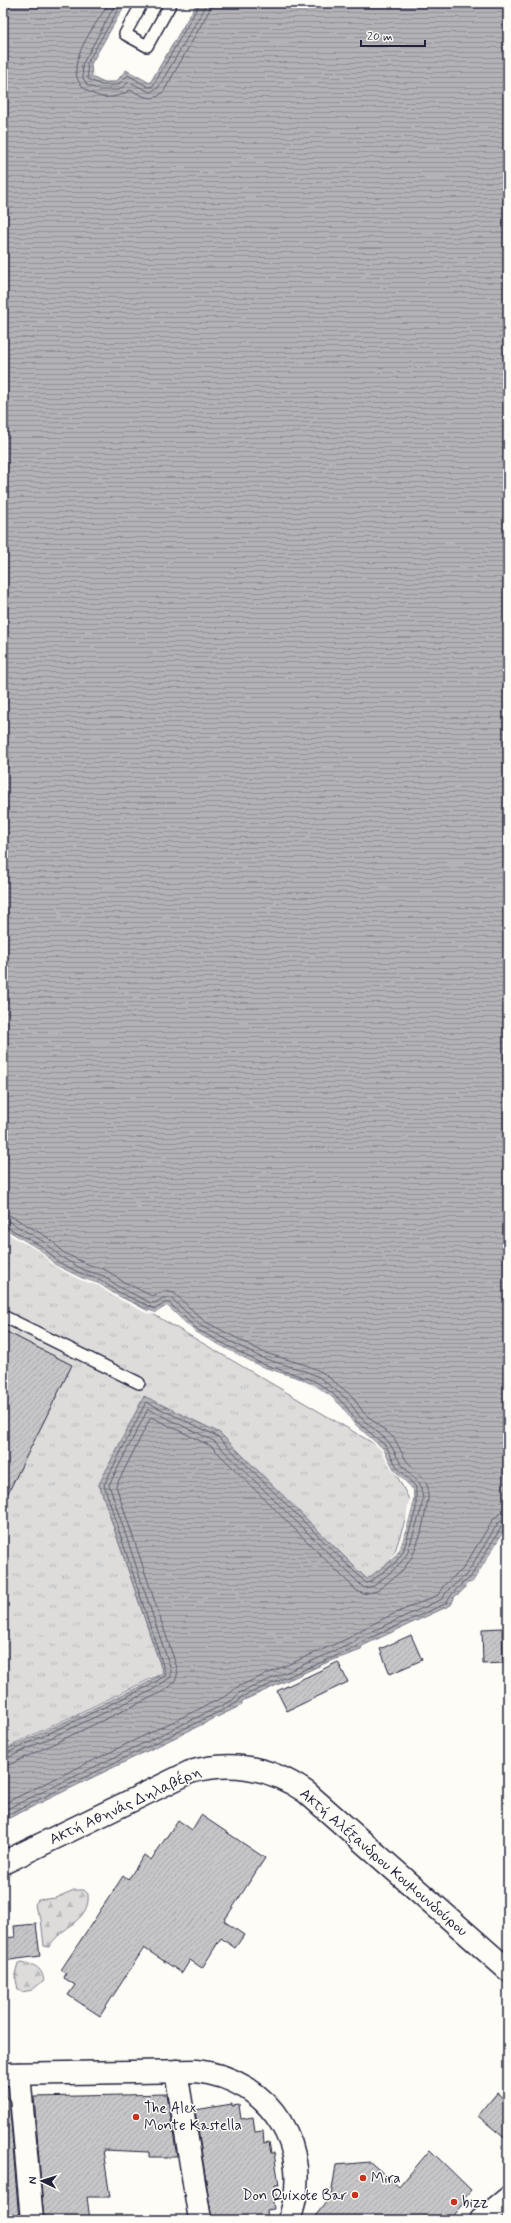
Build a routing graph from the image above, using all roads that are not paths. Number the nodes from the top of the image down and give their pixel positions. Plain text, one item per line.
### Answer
1 (142, 3) edge
2 (172, 3) edge
3 (3, 1316) edge
4 (138, 1382) dead end
5 (252, 1768) joint
6 (3, 1863) edge
7 (508, 1970) edge
8 (176, 2071) junction
9 (11, 2074) edge
10 (508, 2198) edge
11 (32, 2220) edge
12 (200, 2220) edge
13 (290, 2220) edge
14 (481, 2220) edge

1 - 2 lane
3 - 4 lane
5 - 6 street, Ακτή Αθηνάς Δηλαβέρη
5 - 7 street, Ακτή Αλέξανδρου Κουμουνδούρου
8 - 9 street
8 - 12 street
8 - 13 street
9 - 11 street
10 - 14 street

